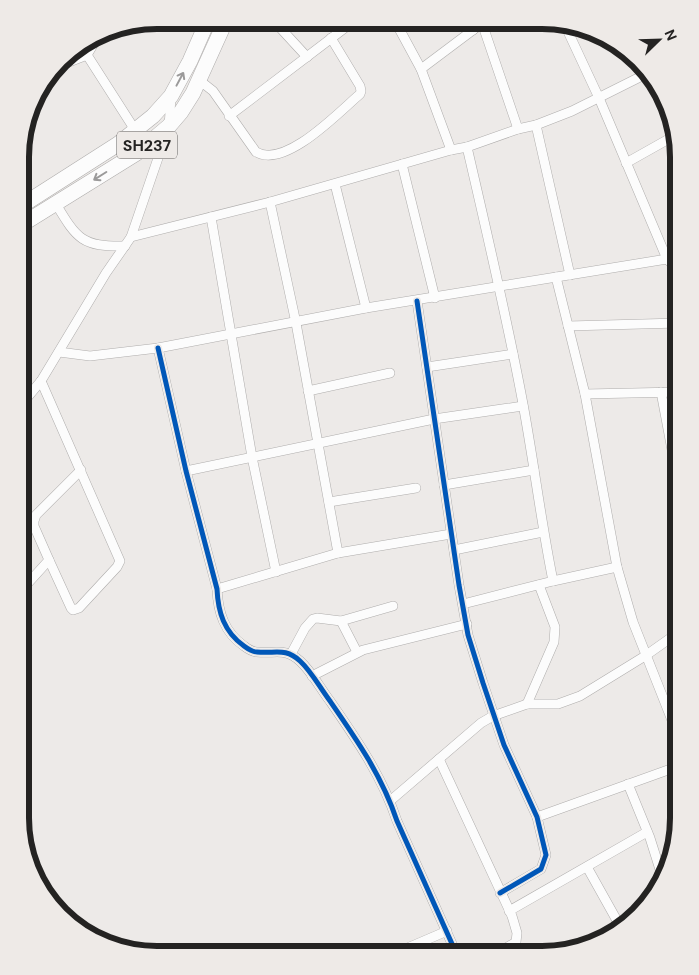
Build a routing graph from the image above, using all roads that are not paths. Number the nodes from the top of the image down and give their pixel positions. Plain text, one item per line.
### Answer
1 (204, 29) edge
2 (222, 29) edge
3 (282, 29) edge
4 (343, 29) edge
5 (399, 29) edge
6 (486, 29) edge
7 (473, 30) edge
8 (568, 31) edge
9 (331, 38) junction
10 (93, 46) edge
11 (87, 56) junction
12 (307, 56) junction
13 (72, 62) edge
14 (420, 70) junction
15 (641, 76) edge
16 (199, 80) junction
17 (171, 96) junction
18 (599, 98) junction
19 (229, 116) junction
20 (169, 126) junction
21 (536, 126) junction
22 (135, 130) junction
23 (518, 130) junction
24 (669, 139) edge
25 (467, 147) junction
26 (451, 150) junction
27 (626, 163) junction
28 (402, 164) junction
29 (335, 184) junction
30 (29, 201) edge
31 (270, 202) junction
32 (56, 204) junction
33 (211, 217) junction
34 (29, 220) edge
35 (131, 237) junction
36 (125, 246) junction
37 (667, 259) junction
38 (670, 262) edge
39 (570, 275) junction
40 (556, 277) junction
41 (500, 287) junction
42 (435, 298) junction
43 (417, 301) junction
44 (366, 308) junction
45 (296, 323) junction
46 (670, 323) edge
47 (568, 326) junction
48 (231, 335) junction
49 (158, 348) junction
50 (59, 352) junction
51 (513, 354) junction
52 (427, 367) junction
53 (390, 373) dead end
54 (41, 381) junction
55 (308, 391) junction
56 (661, 392) junction
57 (670, 392) edge
58 (585, 394) junction
59 (29, 395) edge
60 (523, 406) junction
61 (434, 420) junction
62 (670, 440) edge
63 (318, 444) junction
64 (252, 457) junction
65 (81, 470) junction
66 (534, 470) junction
67 (186, 471) junction
68 (444, 486) junction
69 (416, 488) dead end
70 (329, 502) junction
71 (543, 532) junction
72 (451, 534) junction
73 (454, 550) junction
74 (338, 553) junction
75 (49, 560) junction
76 (618, 567) junction
77 (276, 572) junction
78 (553, 581) junction
79 (29, 582) edge
80 (538, 585) junction
81 (216, 589) junction
82 (463, 604) junction
83 (393, 606) dead end
84 (342, 621) junction
85 (467, 624) junction
86 (670, 638) edge
87 (357, 652) junction
88 (291, 654) junction
89 (645, 656) junction
90 (312, 676) junction
91 (527, 704) junction
92 (493, 716) junction
93 (670, 716) edge
94 (439, 759) junction
95 (670, 769) edge
96 (628, 784) junction
97 (390, 802) junction
98 (537, 817) junction
99 (648, 832) junction
100 (587, 867) junction
101 (660, 868) edge
102 (500, 893) junction
103 (510, 911) junction
104 (617, 921) edge
105 (447, 931) junction
106 (413, 946) edge
107 (453, 946) edge
108 (509, 946) edge

17 -> 1 main road, SH237
2 - 16 main road, SH237
3 - 12 street
4 - 9 street
5 - 14 street
6 - 23 street
7 - 14 street
8 - 18 street
9 - 12 street
9 - 19 street
10 - 11 street
11 - 13 street
11 - 22 street
12 - 19 street
14 - 26 street
15 - 18 street
16 - 19 street
16 - 20 main road, SH237
17 - 20 street
17 - 22 main road, SH237
18 - 21 street
18 - 27 street
20 -> 32 main road, SH237
20 - 35 street
21 - 23 street
21 - 39 street
22 - 30 main road, SH237
23 - 25 street
24 - 27 street
25 - 26 street
25 - 41 street
26 - 28 street
27 - 37 street
28 - 29 street
28 - 42 street
29 - 31 street
29 - 44 street
31 - 33 street
31 - 45 street
32 - 34 main road, SH237
32 - 36 street
33 - 35 street
33 - 48 street
35 - 36 street
36 - 50 street
37 - 38 street
37 - 39 street
39 - 40 street
40 - 41 street
40 - 47 street
41 - 42 street
41 - 51 street
42 - 43 street
43 - 44 street
43 - 52 street
44 - 45 street
45 - 48 street
45 - 55 street
46 - 47 street
47 - 58 street
48 - 49 street
48 - 64 street
49 - 50 street
49 - 67 street
50 - 54 street
51 - 52 street
51 - 60 street
52 - 61 street
53 - 55 street
54 - 59 street
54 - 65 street
55 - 63 street
56 - 57 street
56 - 58 street
56 - 62 street
58 - 76 street
60 - 61 street
60 - 66 street
61 - 63 street
61 - 68 street
63 - 64 street
63 - 70 street
64 - 67 street
64 - 77 street
65 - 75 street
65 - 75 street
66 - 68 street
66 - 71 street
67 - 81 street
68 - 72 street
69 - 70 street
70 - 74 street
71 - 73 street
71 - 78 street
72 - 73 street
72 - 74 street
73 - 82 street
74 - 77 street
75 - 79 street
76 - 78 street
76 - 89 street
77 - 81 street
78 - 80 street
80 - 82 street
80 - 91 street
81 - 88 street
82 - 85 street
83 - 84 street
84 - 87 street
84 - 88 street
85 - 87 street
85 - 92 street
86 - 89 street
87 - 90 street
88 - 90 street
89 - 91 street
89 - 93 street
90 - 97 street
91 - 92 street
92 - 94 street
92 - 98 street
94 - 97 street
94 - 102 street
95 - 96 street
96 - 98 street
96 - 99 street
97 - 105 street
98 - 102 street
99 - 100 street
99 - 101 street
100 - 103 street
100 - 104 street
102 - 103 street
103 - 108 street
105 - 106 street
105 - 107 street

